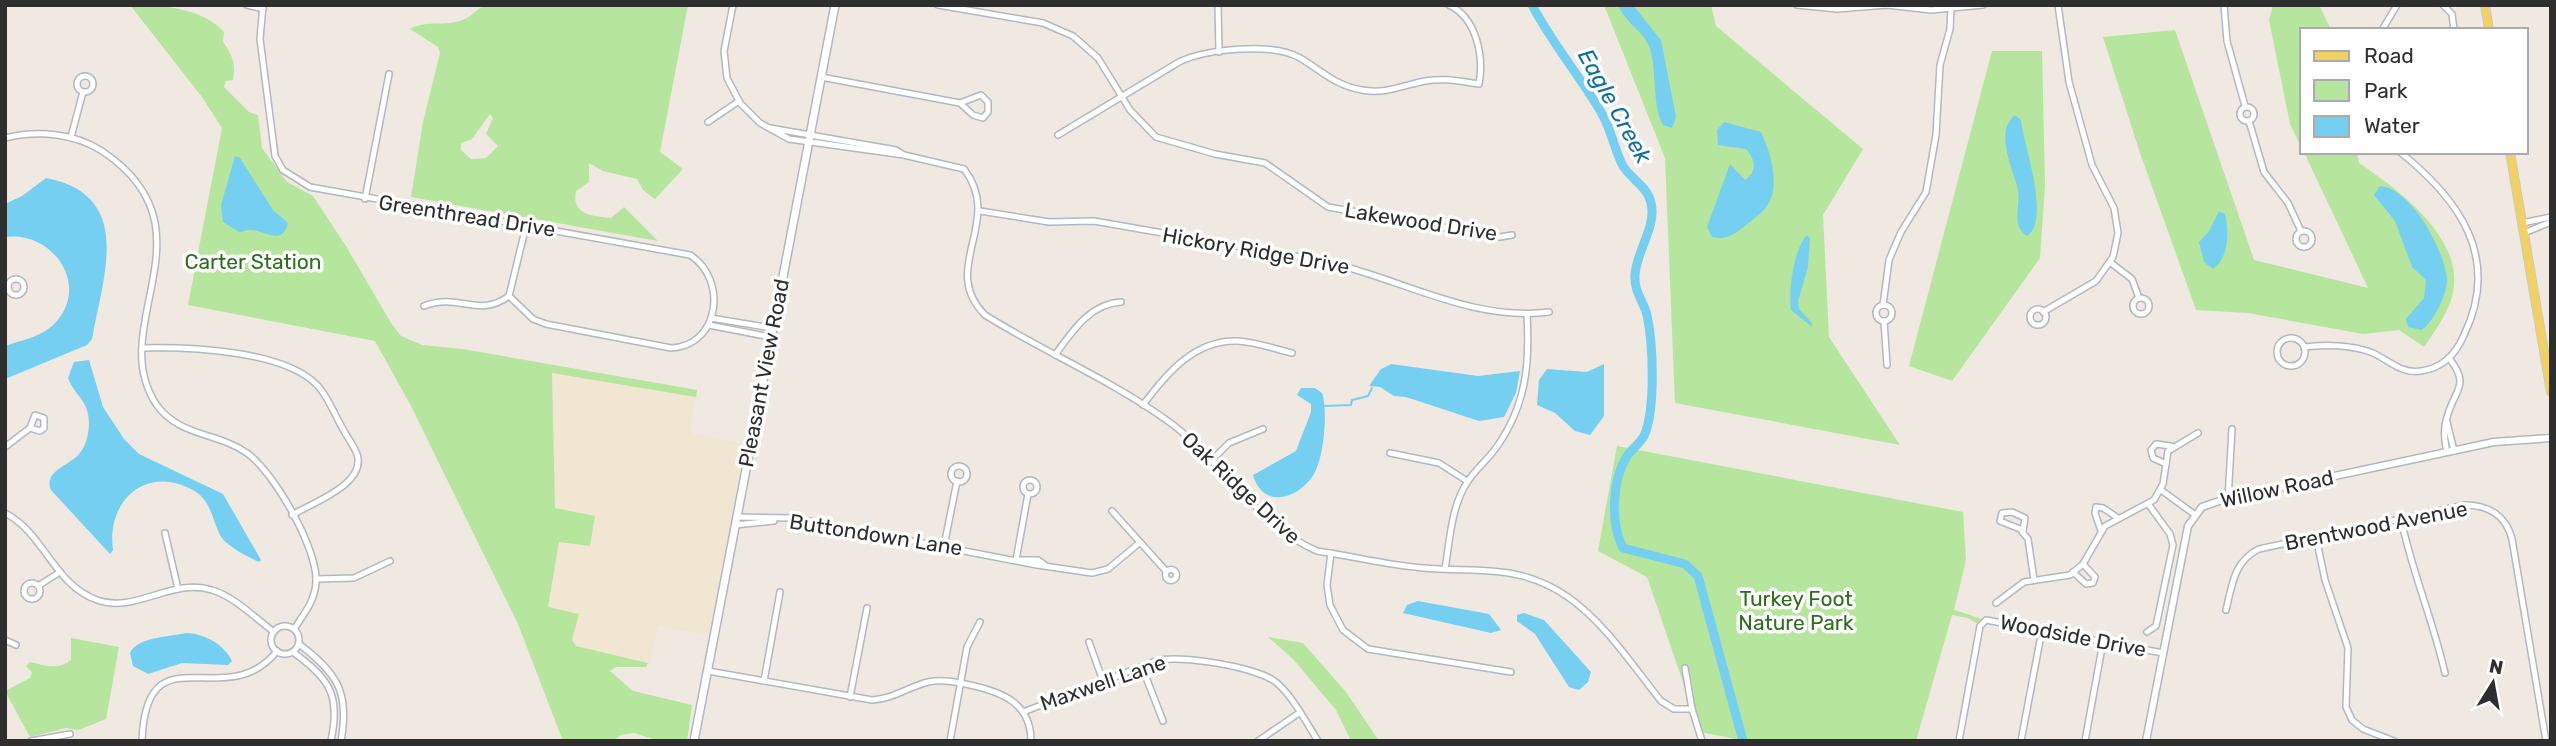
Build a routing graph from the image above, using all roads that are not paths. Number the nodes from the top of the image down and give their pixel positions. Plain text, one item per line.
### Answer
1 (247, 5) edge
2 (733, 5) edge
3 (835, 5) edge
4 (939, 5) edge
5 (1218, 5) edge
6 (1449, 5) edge
7 (1797, 5) edge
8 (1983, 5) edge
9 (2058, 5) edge
10 (2224, 5) edge
11 (2397, 5) edge
12 (2443, 5) edge
13 (2485, 5) edge
14 (263, 7) edge
15 (1951, 8) junction
16 (2383, 28) edge
17 (2454, 28) edge
18 (2489, 28) edge
19 (1219, 52) junction
20 (389, 74) dead end
21 (821, 76) junction
22 (83, 92) dead end
23 (1122, 97) junction
24 (739, 102) junction
25 (960, 103) junction
26 (2245, 106) junction
27 (2249, 121) junction
28 (708, 122) dead end
29 (6, 135) edge
30 (1058, 135) dead end
31 (71, 137) junction
32 (810, 139) junction
33 (2402, 154) edge
34 (2510, 154) edge
35 (365, 199) junction
36 (980, 211) junction
37 (2551, 217) edge
38 (2551, 222) edge
39 (2522, 223) junction
40 (526, 226) junction
41 (2301, 231) dead end
42 (2524, 233) junction
43 (1512, 235) dead end
44 (2111, 263) junction
45 (509, 296) junction
46 (2140, 298) dead end
47 (1121, 302) dead end
48 (1883, 305) junction
49 (424, 306) dead end
50 (1549, 312) dead end
51 (2043, 312) dead end
52 (1527, 315) junction
53 (711, 318) junction
54 (1884, 321) junction
55 (709, 325) junction
56 (772, 328) junction
57 (771, 337) junction
58 (2304, 347) junction
59 (142, 348) junction
60 (1292, 353) dead end
61 (1055, 355) junction
62 (2449, 358) junction
63 (1887, 365) dead end
64 (2551, 392) edge
65 (1143, 405) junction
66 (30, 428) dead end
67 (1263, 429) dead end
68 (2232, 429) dead end
69 (2199, 433) dead end
70 (2551, 438) edge
71 (2171, 446) junction
72 (5, 447) edge
73 (2450, 451) junction
74 (1390, 453) dead end
75 (1212, 460) junction
76 (2166, 464) junction
77 (957, 481) dead end
78 (1468, 481) junction
79 (2161, 490) junction
80 (1028, 494) dead end
81 (2228, 499) junction
82 (2149, 505) junction
83 (1112, 511) dead end
84 (5, 513) edge
85 (2194, 514) junction
86 (292, 515) junction
87 (2118, 519) junction
88 (2401, 519) junction
89 (735, 521) junction
90 (2023, 531) junction
91 (2101, 531) junction
92 (165, 533) dead end
93 (2316, 537) junction
94 (1138, 544) junction
95 (944, 546) junction
96 (1331, 553) junction
97 (1016, 559) junction
98 (390, 561) dead end
99 (2083, 564) junction
100 (1445, 569) junction
101 (1166, 571) dead end
102 (60, 572) junction
103 (2073, 572) junction
104 (316, 579) junction
105 (2034, 580) junction
106 (38, 586) dead end
107 (178, 589) junction
108 (780, 592) dead end
109 (1996, 603) dead end
110 (867, 608) dead end
111 (2226, 610) dead end
112 (980, 622) dead end
113 (293, 629) junction
114 (2042, 630) junction
115 (274, 632) junction
116 (2147, 632) dead end
117 (5, 640) edge
118 (1088, 642) dead end
119 (2103, 642) junction
120 (299, 644) junction
121 (16, 645) dead end
122 (277, 651) junction
123 (293, 652) junction
124 (2163, 653) junction
125 (1142, 667) junction
126 (1685, 668) dead end
127 (708, 671) junction
128 (1511, 672) dead end
129 (2445, 673) dead end
130 (764, 681) junction
131 (1103, 681) junction
132 (960, 683) junction
133 (850, 697) junction
134 (1692, 709) junction
135 (1023, 712) junction
136 (1299, 713) junction
137 (1163, 722) dead end
138 (70, 734) dead end
139 (31, 741) edge
140 (142, 741) edge
141 (331, 741) edge
142 (341, 741) edge
143 (694, 741) edge
144 (950, 741) edge
145 (1031, 741) edge
146 (1258, 741) edge
147 (1318, 741) edge
148 (1702, 741) edge
149 (1959, 741) edge
150 (2021, 741) edge
151 (2085, 741) edge
152 (2146, 741) edge
153 (2394, 741) edge
154 (2546, 741) edge

1 - 14 street
2 - 24 street
3 - 21 main road, Pleasant View Road
4 - 23 street, Lakewood Drive
5 - 19 street
6 - 19 street
7 - 15 street
8 - 15 street
9 - 44 street
10 - 26 street
11 - 16 street
12 - 17 street
13 - 18 main road
14 - 35 street, Greenthread Drive
15 - 48 street
19 - 23 street
20 - 35 street
21 - 25 street
21 - 32 main road, Pleasant View Road
22 - 31 street
23 - 30 street
23 - 43 street, Lakewood Drive
24 - 28 street
24 - 32 street, Oak Ridge Drive
25 - 25 street
26 - 27 street
26 - 27 street
27 - 41 street
29 - 31 street
31 - 59 street
32 - 36 street, Oak Ridge Drive
32 - 56 main road, Pleasant View Road
33 - 62 street
34 - 39 main road
35 - 40 street, Greenthread Drive
36 - 52 street, Hickory Ridge Drive
36 - 61 street, Oak Ridge Drive
37 - 39 street
38 - 42 street
39 - 42 main road
40 - 45 street
40 - 53 street, Greenthread Drive
42 - 64 main road
44 - 46 street
44 - 51 street
45 - 49 street
45 - 55 street
47 - 61 street
48 - 54 street
48 - 54 street
50 - 52 street, Hickory Ridge Drive
52 - 78 street
53 - 55 street, Greenthread Drive
53 - 56 street
54 - 63 street
55 - 57 street
56 - 57 main road, Pleasant View Road
57 - 89 main road, Pleasant View Road
58 - 58 street
58 - 62 street
59 - 86 street
59 - 86 street
60 - 65 street
61 - 65 street, Oak Ridge Drive
62 - 73 street
65 - 75 street, Oak Ridge Drive
66 - 72 street
67 - 75 street
68 - 81 street
69 - 71 street
70 - 73 street, Willow Road
71 - 76 street
71 - 76 street
73 - 81 street, Willow Road
74 - 78 street
75 - 96 street, Oak Ridge Drive
76 - 79 street
77 - 95 street
78 - 100 street
79 - 82 street
79 - 85 street
80 - 97 street
81 - 85 street, Willow Road
82 - 87 street
82 - 116 street
83 - 94 street
84 - 102 street
85 - 124 street, Willow Road
86 - 104 street
87 - 91 street
87 - 91 street
88 - 93 street, Brentwood Avenue
88 - 129 street
88 - 154 street, Brentwood Avenue
89 - 95 street, Buttondown Lane
89 - 127 main road, Pleasant View Road
90 - 90 street
90 - 105 street
91 - 99 street
92 - 107 street
93 - 111 street, Brentwood Avenue
93 - 153 street
94 - 97 street, Buttondown Lane
94 - 101 street
95 - 97 street, Buttondown Lane
96 - 100 street, Oak Ridge Drive
96 - 128 street
98 - 104 street
99 - 103 street
99 - 103 street
100 - 134 street, Oak Ridge Drive
102 - 106 street
102 - 107 street
103 - 105 street
104 - 113 street
105 - 109 street
107 - 115 street
108 - 130 street
110 - 133 street
112 - 132 street
113 - 115 street
113 - 120 street
114 - 119 street, Woodside Drive
114 - 149 street, Woodside Drive
114 - 150 street
115 - 122 street
117 - 121 street
118 - 131 street
119 - 124 street, Woodside Drive
119 - 151 street
120 - 123 street
120 - 142 street
122 - 123 street
122 - 140 street
123 - 141 street
124 - 152 street, Willow Road
125 - 131 street, Maxwell Lane
125 - 136 street, Maxwell Lane
125 - 137 street
126 - 134 street
127 - 130 street
127 - 143 main road, Pleasant View Road
130 - 133 street
131 - 135 street, Maxwell Lane
132 - 133 street
132 - 135 street
132 - 144 street
134 - 148 street
135 - 145 street
136 - 146 street
136 - 147 street, Maxwell Lane
138 - 139 street

